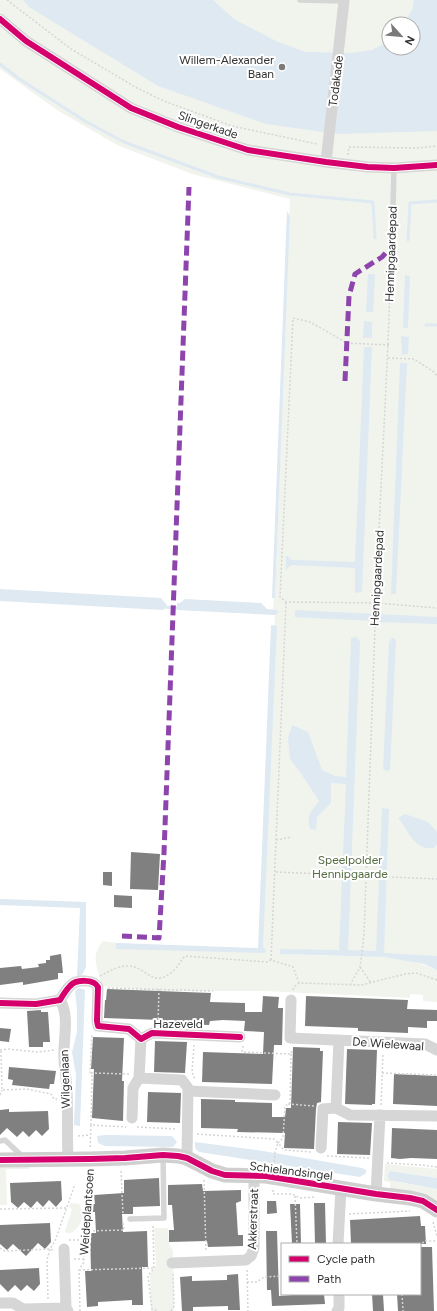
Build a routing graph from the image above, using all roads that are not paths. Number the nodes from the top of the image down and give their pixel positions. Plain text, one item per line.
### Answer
1 (300, 0) edge
2 (344, 1) edge
3 (0, 19) edge
4 (326, 162) junction
5 (437, 165) edge
6 (394, 168) junction
7 (392, 246) road end
8 (60, 1000) junction
9 (291, 1000) road end
10 (0, 1003) edge
11 (240, 1037) road end
12 (141, 1039) junction
13 (339, 1040) junction
14 (437, 1050) edge
15 (139, 1076) junction
16 (192, 1091) junction
17 (275, 1095) dead end
18 (336, 1108) junction
19 (380, 1115) junction
20 (437, 1116) edge
21 (132, 1118) dead end
22 (0, 1141) edge
23 (321, 1148) road end
24 (163, 1155) junction
25 (187, 1158) junction
26 (0, 1160) edge
27 (26, 1160) junction
28 (68, 1160) junction
29 (254, 1176) junction
30 (341, 1188) junction
31 (376, 1194) junction
32 (434, 1214) edge
33 (130, 1219) dead end
34 (338, 1243) edge
35 (64, 1249) dead end
36 (172, 1263) road end
37 (339, 1295) edge
38 (0, 1303) edge
39 (67, 1309) edge
40 (337, 1311) edge

1 - 2 lane
2 - 4 street, Todakade
3 - 4 street, Slingerkade
4 - 6 street, Slingerkade
5 - 6 street, Slingerkade
6 - 7 lane, Hennipgaardepad
8 - 10 street
8 - 12 street, Hazeveld
8 - 28 street, Wilgenlaan
9 - 13 street, De Wielewaal
11 - 12 street, Hazeveld
12 - 15 street, Hazeveld
13 - 14 street, De Wielewaal
13 - 18 street, De Wielewaal
15 - 16 street
15 - 21 street, Hazeveld
16 - 17 street
16 - 25 street
18 - 19 street
18 - 23 street
19 - 20 street
19 - 31 street
22 - 27 lane
24 - 25 street, Schielandsingel
24 - 28 street, Schielandsingel
24 - 33 lane
25 - 29 street, Schielandsingel
26 - 27 street, Schielandsingel
27 - 28 street, Schielandsingel
29 - 30 street, Schielandsingel
29 - 36 street, Akkerstraat
30 - 31 street, Schielandsingel
30 - 34 street
31 - 32 street, Schielandsingel
35 - 39 street
37 - 40 street
38 - 39 street

